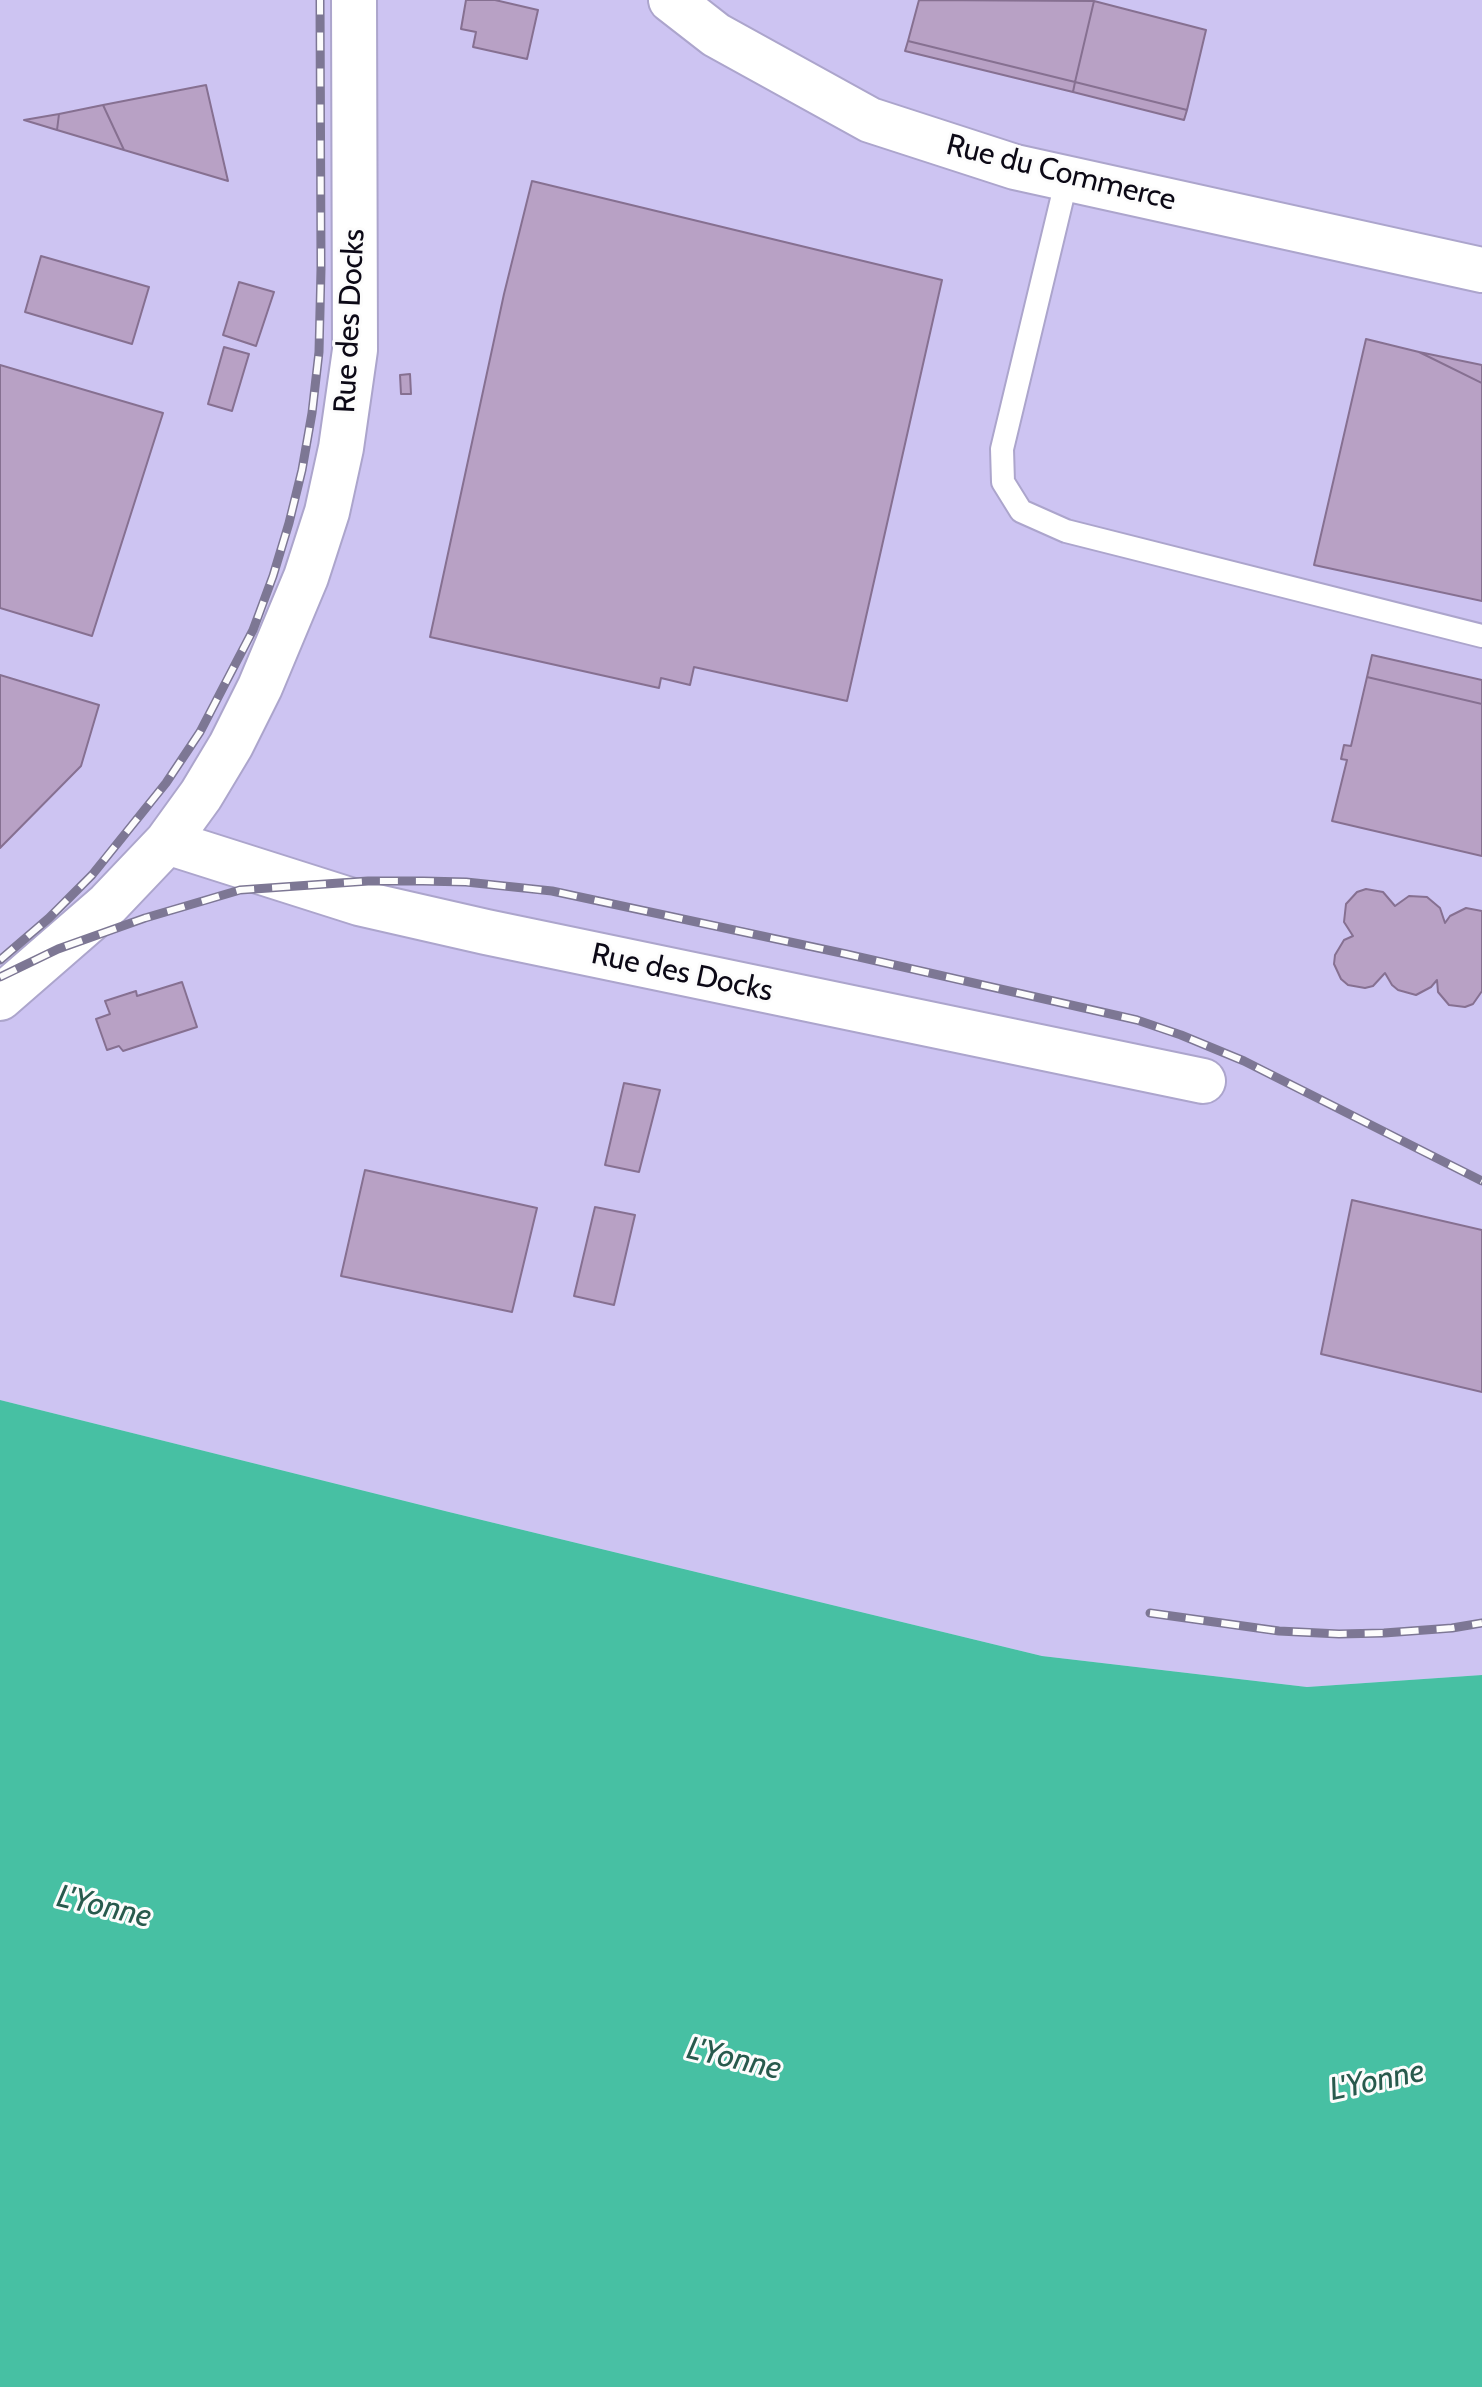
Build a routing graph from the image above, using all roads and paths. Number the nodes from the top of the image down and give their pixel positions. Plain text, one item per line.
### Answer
1 (354, 0) edge
2 (671, 0) edge
3 (1067, 178) junction
4 (1482, 270) edge
5 (1482, 636) edge
6 (167, 842) junction
7 (0, 998) edge
8 (1203, 1081) dead end

1 - 6 street, Rue des Docks
2 - 3 street, Rue du Commerce
3 - 4 street, Rue du Commerce
3 - 5 lane
6 - 7 street, Rue des Docks
6 - 8 street, Rue des Docks

